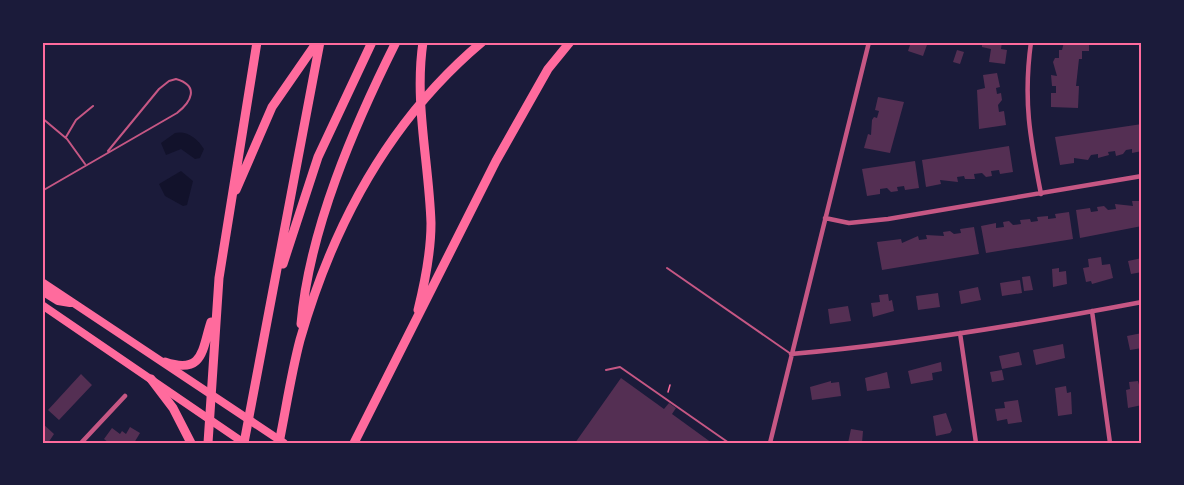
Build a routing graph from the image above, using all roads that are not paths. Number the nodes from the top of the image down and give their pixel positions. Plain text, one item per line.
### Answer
1 (257, 42) edge
2 (318, 42) edge
3 (372, 42) edge
4 (396, 42) edge
5 (423, 42) edge
6 (482, 42) edge
7 (570, 42) edge
8 (869, 42) edge
9 (1031, 42) edge
10 (93, 106) dead end
11 (42, 118) edge
12 (66, 138) junction
13 (108, 151) junction
14 (85, 165) junction
15 (1142, 176) edge
16 (42, 191) edge
17 (1041, 194) junction
18 (231, 204) junction
19 (825, 218) junction
20 (667, 268) dead end
21 (42, 282) edge
22 (42, 291) edge
23 (1142, 302) edge
24 (75, 304) junction
25 (42, 305) edge
26 (1092, 311) junction
27 (269, 313) junction
28 (215, 315) junction
29 (413, 330) junction
30 (960, 333) junction
31 (300, 342) junction
32 (791, 354) junction
33 (165, 362) junction
34 (606, 370) dead end
35 (151, 380) junction
36 (210, 392) junction
37 (125, 396) dead end
38 (210, 420) junction
39 (357, 440) edge
40 (81, 443) edge
41 (191, 443) edge
42 (208, 443) edge
43 (244, 443) edge
44 (279, 443) edge
45 (284, 443) edge
46 (729, 443) edge
47 (770, 443) edge
48 (976, 443) edge
49 (1110, 443) edge

1 - 18 highway
2 - 18 highway
2 - 27 highway
3 - 27 highway
4 - 31 highway
5 - 29 highway
6 - 31 highway
7 - 29 highway
8 - 19 street
9 - 17 street
10 - 12 lane
11 - 12 lane
12 - 14 lane
13 - 13 lane
13 - 14 lane
14 - 16 lane
15 - 17 street
17 - 19 street
18 - 28 highway
19 - 32 street
20 - 32 lane
21 - 24 main road
22 - 24 main road
23 - 26 street
24 - 33 main road
25 - 35 main road
26 - 30 street
26 - 49 street
27 - 43 highway
28 - 33 highway
28 - 36 highway
29 - 39 highway
30 - 32 street
30 - 48 street
31 - 44 highway
32 - 47 street
33 - 36 main road
34 - 46 lane
35 - 38 main road
35 - 41 highway
36 - 38 highway
36 - 45 main road
37 - 40 street
38 - 42 highway
38 - 43 main road

